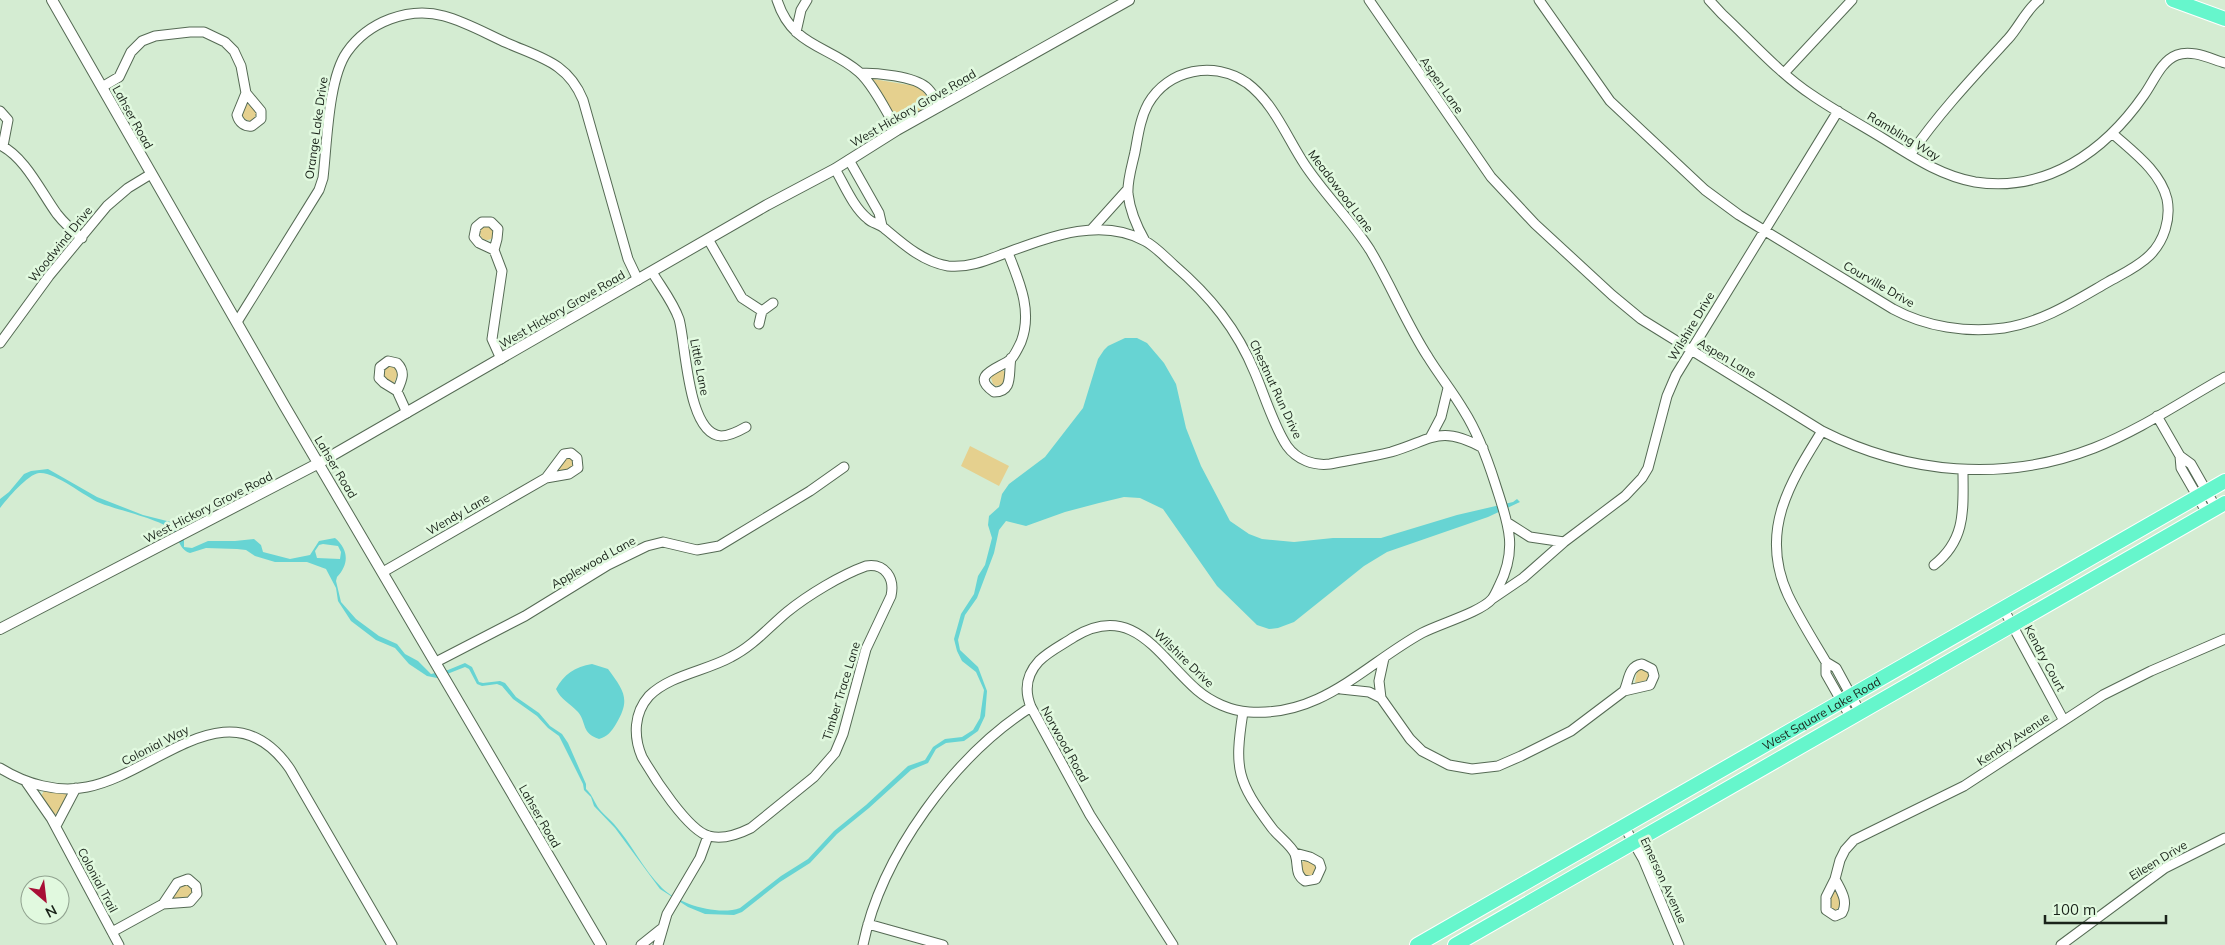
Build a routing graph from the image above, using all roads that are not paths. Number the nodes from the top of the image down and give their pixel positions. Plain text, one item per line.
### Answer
1 (52, 0) edge
2 (777, 0) edge
3 (807, 0) edge
4 (1129, 0) edge
5 (1369, 0) edge
6 (1539, 0) edge
7 (1709, 0) edge
8 (1852, 0) edge
9 (2173, 0) edge
10 (2035, 2) edge
11 (2225, 19) edge
12 (796, 32) junction
13 (2225, 63) edge
14 (1785, 72) junction
15 (861, 73) junction
16 (102, 87) junction
17 (246, 93) dead end
18 (940, 106) junction
19 (0, 111) edge
20 (1838, 111) junction
21 (897, 130) junction
22 (2112, 133) junction
23 (1, 146) edge
24 (1910, 155) junction
25 (849, 160) junction
26 (834, 168) junction
27 (151, 174) junction
28 (1127, 190) junction
29 (882, 226) junction
30 (1091, 230) junction
31 (1764, 230) junction
32 (82, 238) junction
33 (708, 239) junction
34 (1145, 241) junction
35 (494, 250) dead end
36 (1008, 253) junction
37 (652, 272) junction
38 (638, 280) junction
39 (773, 304) dead end
40 (762, 312) junction
41 (237, 322) junction
42 (759, 324) dead end
43 (0, 342) edge
44 (1691, 350) junction
45 (1011, 358) dead end
46 (501, 359) junction
47 (2225, 377) edge
48 (1448, 388) junction
49 (397, 391) dead end
50 (408, 414) junction
51 (2157, 416) junction
52 (746, 427) dead end
53 (1822, 431) junction
54 (1431, 436) junction
55 (1483, 448) junction
56 (319, 463) junction
57 (844, 467) dead end
58 (1963, 470) junction
59 (546, 478) dead end
60 (2225, 481) edge
61 (2202, 494) junction
62 (2216, 508) edge
63 (1508, 523) junction
64 (1564, 542) junction
65 (1934, 565) dead end
66 (383, 572) junction
67 (1492, 599) junction
68 (2003, 608) junction
69 (2013, 625) junction
70 (0, 629) edge
71 (2225, 639) edge
72 (1384, 658) junction
73 (438, 666) junction
74 (1341, 688) junction
75 (1624, 691) dead end
76 (1381, 698) junction
77 (1846, 698) junction
78 (1031, 707) junction
79 (1243, 712) junction
80 (1856, 715) junction
81 (2063, 719) junction
82 (0, 768) edge
83 (26, 782) junction
84 (76, 788) junction
85 (56, 826) junction
86 (1624, 826) junction
87 (708, 836) junction
88 (2225, 838) edge
89 (1633, 843) junction
90 (1295, 853) dead end
91 (1834, 878) dead end
92 (163, 904) dead end
93 (868, 924) junction
94 (661, 929) junction
95 (112, 932) junction
96 (119, 945) edge
97 (392, 945) edge
98 (601, 945) edge
99 (641, 945) edge
100 (658, 945) edge
101 (863, 945) edge
102 (943, 945) edge
103 (1173, 945) edge
104 (1417, 945) edge
105 (1455, 945) edge
106 (1679, 945) edge
107 (2061, 945) edge

1 - 16 street, Lahser Road
2 - 12 street
3 - 12 street
4 - 18 street, West Hickory Grove Road
5 - 44 street, Aspen Lane
6 - 31 street, Courville Drive
7 - 14 street, Rambling Way
8 - 14 street
9 - 11 highway
10 - 24 street
12 - 15 street
13 - 22 street, Rambling Way
14 - 20 street, Rambling Way
15 - 18 street
15 - 21 street
16 - 17 street
16 - 27 street, Lahser Road
18 - 21 street, West Hickory Grove Road
19 - 23 street
20 - 24 street, Rambling Way
20 - 31 street, Wilshire Drive
21 - 25 street, West Hickory Grove Road
22 - 24 street, Rambling Way
22 - 31 street, Courville Drive
23 - 32 street
25 - 26 street, West Hickory Grove Road
25 - 29 street
26 - 29 street, Chestnut Run Drive
26 - 33 street, West Hickory Grove Road
27 - 32 street, Woodwind Drive
27 - 41 street, Lahser Road
28 - 30 street
28 - 34 street, Meadowood Lane
28 - 48 street, Meadowood Lane
29 - 36 street, Chestnut Run Drive
30 - 34 street, Chestnut Run Drive
30 - 36 street, Chestnut Run Drive
31 - 44 street, Wilshire Drive
32 - 43 street, Woodwind Drive
33 - 37 street, West Hickory Grove Road
33 - 40 street
34 - 54 street, Chestnut Run Drive
35 - 46 street
36 - 45 street
37 - 38 street, West Hickory Grove Road
37 - 52 street, Little Lane
38 - 41 street, Orange Lake Drive
38 - 46 street, West Hickory Grove Road
39 - 40 street
40 - 42 street
41 - 56 street, Lahser Road
44 - 53 street, Aspen Lane
44 - 64 street, Wilshire Drive
46 - 50 street, West Hickory Grove Road
47 - 51 street
48 - 54 street
48 - 55 street, Meadowood Lane
49 - 50 street
50 - 56 street, West Hickory Grove Road
51 - 58 street, Aspen Lane
51 - 61 street
53 - 58 street, Aspen Lane
53 - 77 street
54 - 55 street, Chestnut Run Drive
55 - 63 street, Meadowood Lane
56 - 66 street, Lahser Road
56 - 70 street, West Hickory Grove Road
57 - 73 street, Applewood Lane
58 - 65 street
59 - 66 street, Wendy Lane
60 - 61 highway, West Square Lake Road
61 - 62 street
61 - 68 highway, West Square Lake Road
62 - 69 highway, West Square Lake Road
63 - 64 street
63 - 67 street
64 - 67 street, Wilshire Drive
66 - 73 street, Lahser Road
67 - 72 street, Wilshire Drive
68 - 69 street, Kendry Court
68 - 77 highway, West Square Lake Road
69 - 80 highway, West Square Lake Road
69 - 81 street, Kendry Court
71 - 81 street, Kendry Avenue
72 - 74 street, Wilshire Drive
72 - 76 street
73 - 98 street, Lahser Road
74 - 76 street
74 - 79 street, Wilshire Drive
75 - 76 street
77 - 80 street
77 - 86 highway, West Square Lake Road
78 - 79 street, Wilshire Drive
78 - 93 street, Norwood Road
78 - 103 street, Norwood Road
79 - 90 street
80 - 89 highway, West Square Lake Road
81 - 91 street, Kendry Avenue
82 - 83 street, Colonial Way
83 - 84 street, Colonial Way
83 - 85 street, Colonial Trail
84 - 85 street
84 - 97 street, Colonial Way
85 - 95 street, Colonial Trail
86 - 89 street, Emerson Avenue
86 - 104 highway, West Square Lake Road
87 - 87 street, Timber Trace Lane
87 - 94 street
88 - 107 street, Eileen Drive
89 - 105 highway, West Square Lake Road
89 - 106 street, Emerson Avenue
92 - 95 street
93 - 101 street, Norwood Road
93 - 102 street
94 - 99 street
94 - 100 street
95 - 96 street, Colonial Trail

